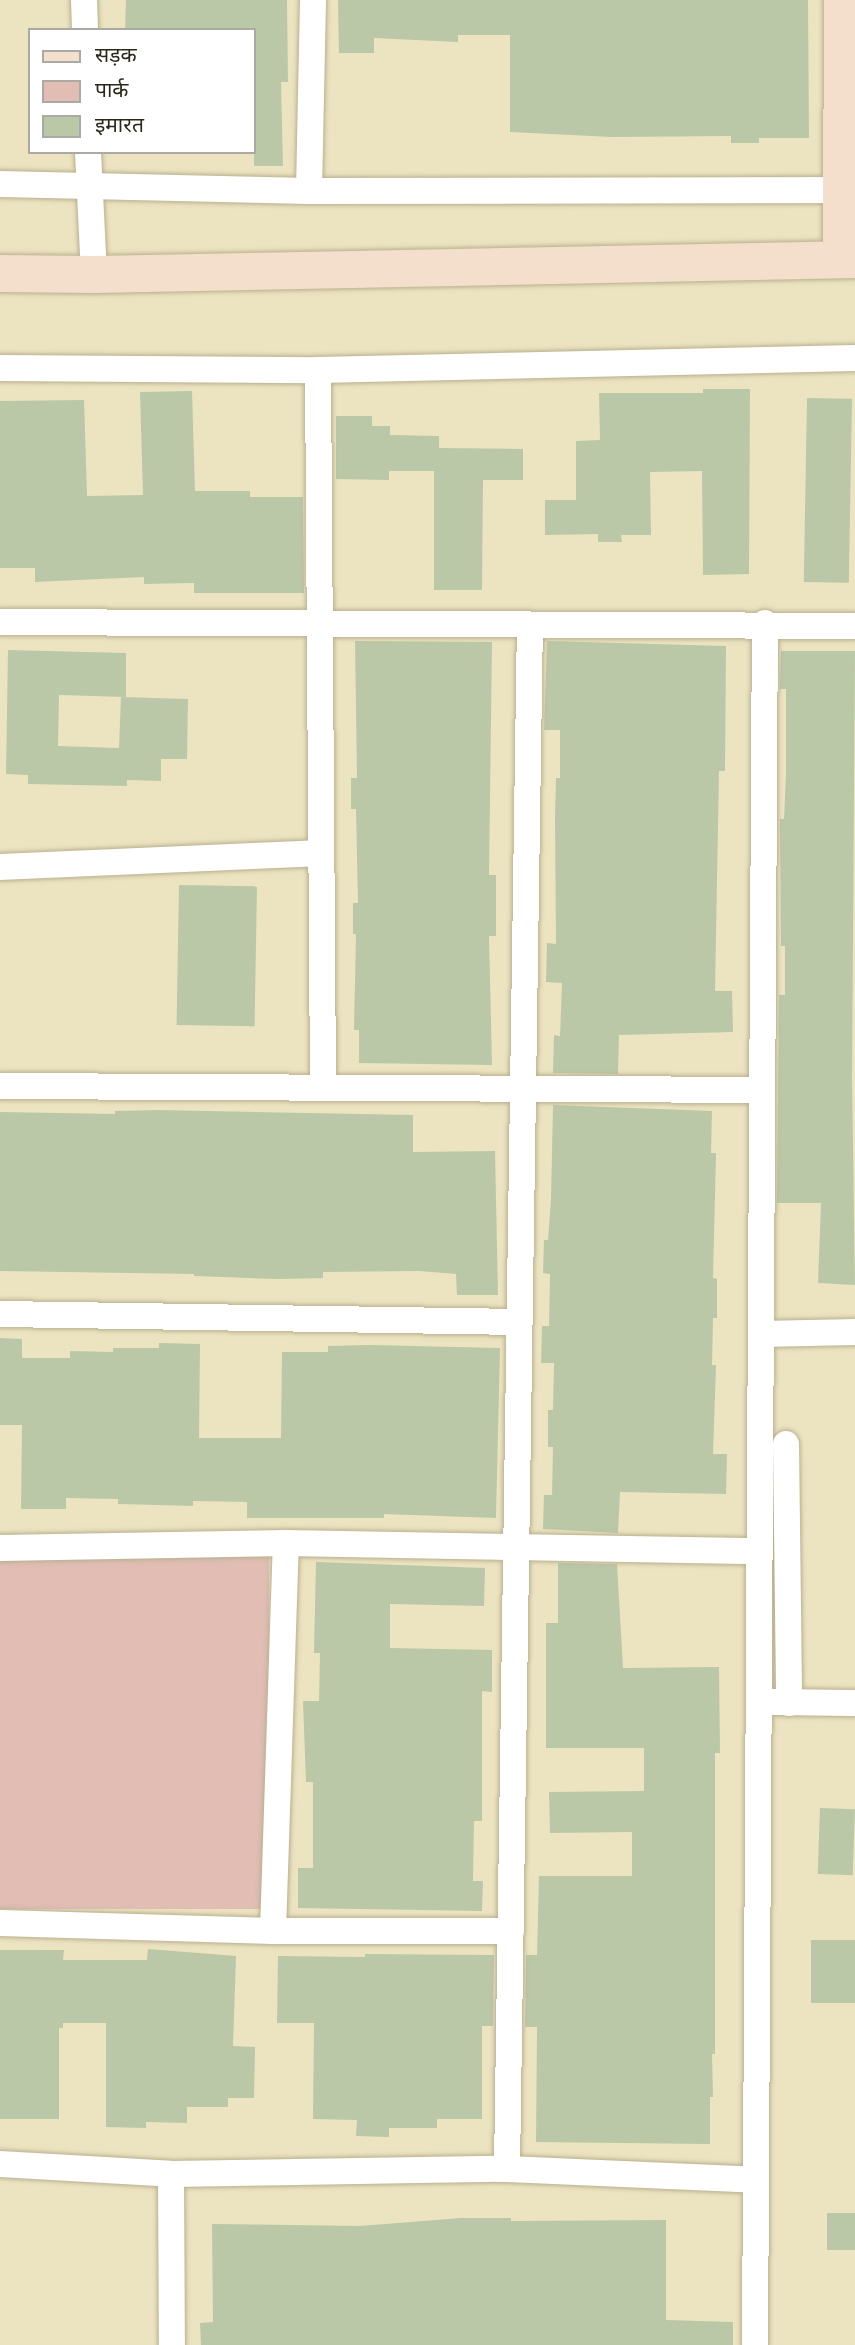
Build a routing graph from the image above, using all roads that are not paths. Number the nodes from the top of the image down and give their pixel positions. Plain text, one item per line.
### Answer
1 (84, 0) edge
2 (313, 0) edge
3 (842, 0) edge
4 (85, 28) edge
5 (88, 154) edge
6 (0, 184) edge
7 (89, 184) junction
8 (309, 191) junction
9 (849, 191) edge
10 (848, 259) edge
11 (0, 272) edge
12 (93, 274) junction
13 (855, 358) edge
14 (0, 368) edge
15 (318, 370) junction
16 (0, 622) edge
17 (319, 622) junction
18 (765, 623) junction
19 (530, 625) junction
20 (855, 626) edge
21 (321, 853) junction
22 (0, 867) edge
23 (0, 1086) edge
24 (323, 1088) junction
25 (523, 1089) junction
26 (762, 1090) junction
27 (0, 1314) edge
28 (519, 1322) junction
29 (855, 1332) edge
30 (761, 1334) junction
31 (786, 1444) dead end
32 (286, 1543) junction
33 (516, 1546) junction
34 (0, 1548) edge
35 (760, 1551) junction
36 (759, 1702) junction
37 (789, 1703) junction
38 (855, 1703) edge
39 (0, 1923) edge
40 (273, 1931) junction
41 (511, 1931) junction
42 (0, 2164) edge
43 (507, 2169) junction
44 (171, 2174) junction
45 (756, 2180) junction
46 (172, 2345) edge
47 (755, 2345) edge

1 - 4 street
2 - 8 street
3 - 9 street
5 - 7 street
6 - 7 street
7 - 8 street
7 - 12 street
8 - 9 street
9 - 10 street
10 - 12 street
11 - 12 street
13 - 15 street
14 - 15 street
15 - 17 street
16 - 17 street
17 - 19 street
17 - 21 street
18 - 19 street
18 - 20 street
18 - 26 street
19 - 25 street
21 - 22 street
21 - 24 street
23 - 24 street
24 - 25 street
25 - 26 street
25 - 28 street
26 - 30 street
27 - 28 street
28 - 33 street
29 - 30 street
30 - 35 street
31 - 37 street
32 - 33 street
32 - 34 street
32 - 40 street
33 - 35 street
33 - 41 street
35 - 36 street
36 - 37 street
36 - 45 street
37 - 38 street
39 - 40 street
40 - 41 street
41 - 43 street
42 - 44 street
43 - 44 street
43 - 45 street
44 - 46 street
45 - 47 street

